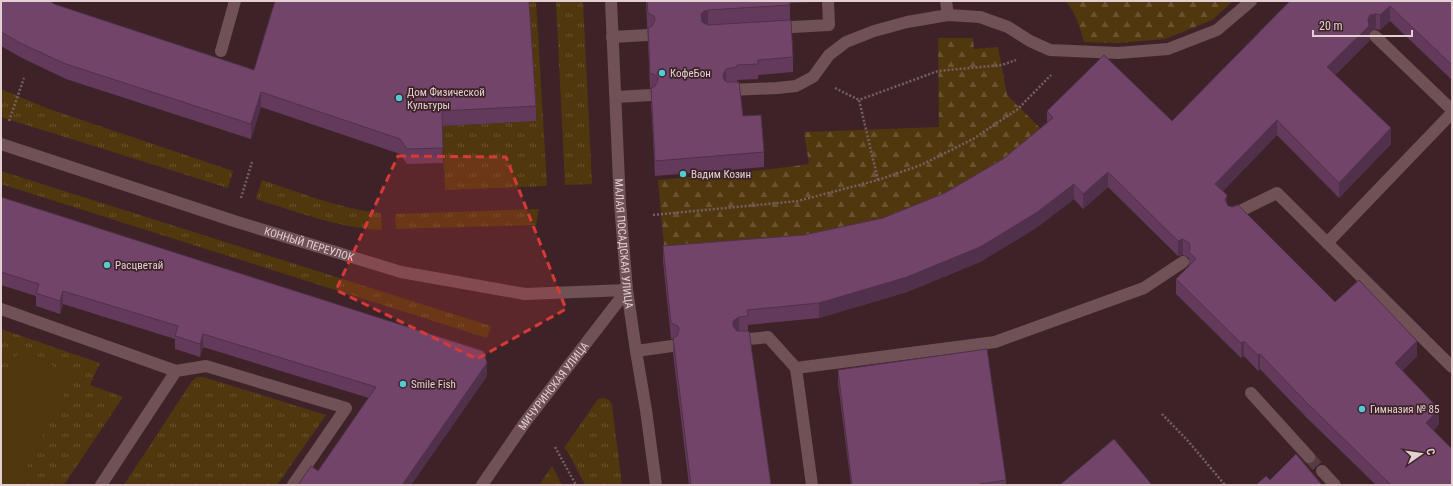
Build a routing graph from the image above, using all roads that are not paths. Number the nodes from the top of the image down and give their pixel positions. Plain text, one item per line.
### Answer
1 (236, 1) edge
2 (610, 1) edge
3 (828, 1) edge
4 (946, 1) edge
5 (1251, 1) edge
6 (948, 15) junction
7 (761, 29) edge
8 (648, 35) edge
9 (1375, 36) edge
10 (612, 37) junction
11 (221, 51) dead end
12 (730, 90) edge
13 (651, 95) edge
14 (616, 97) junction
15 (1452, 111) edge
16 (1, 144) edge
17 (1232, 215) edge
18 (1327, 243) junction
19 (1183, 262) edge
20 (627, 290) junction
21 (1, 309) edge
22 (740, 340) edge
23 (672, 346) edge
24 (636, 351) junction
25 (1452, 367) edge
26 (796, 368) junction
27 (176, 371) junction
28 (1251, 393) dead end
29 (1309, 457) tunnel mouth
30 (1322, 471) tunnel mouth
31 (101, 485) edge
32 (293, 485) edge
33 (482, 485) edge
34 (656, 485) edge
35 (812, 485) edge
36 (1335, 485) edge

1 - 11 street
2 - 10 street, МАЛАЯ ПОСАДСКАЯ УЛИЦА
3 - 7 street
4 - 6 street
5 - 6 street
6 - 12 street
8 - 10 street
9 - 15 street
10 - 14 street, МАЛАЯ ПОСАДСКАЯ УЛИЦА
13 - 14 street
14 - 20 street, МАЛАЯ ПОСАДСКАЯ УЛИЦА
15 - 18 street
16 - 20 street, КОННЫЙ ПЕРЕУЛОК
17 - 18 street
18 - 25 street
19 - 26 street
20 - 24 street, МАЛАЯ ПОСАДСКАЯ УЛИЦА
20 - 33 street, МИЧУРИНСКАЯ УЛИЦА
21 - 27 street
22 - 26 street
23 - 24 street
24 - 34 street, МАЛАЯ ПОСАДСКАЯ УЛИЦА
26 - 35 street
27 - 31 street
27 - 32 street
28 - 29 street
30 - 36 street

